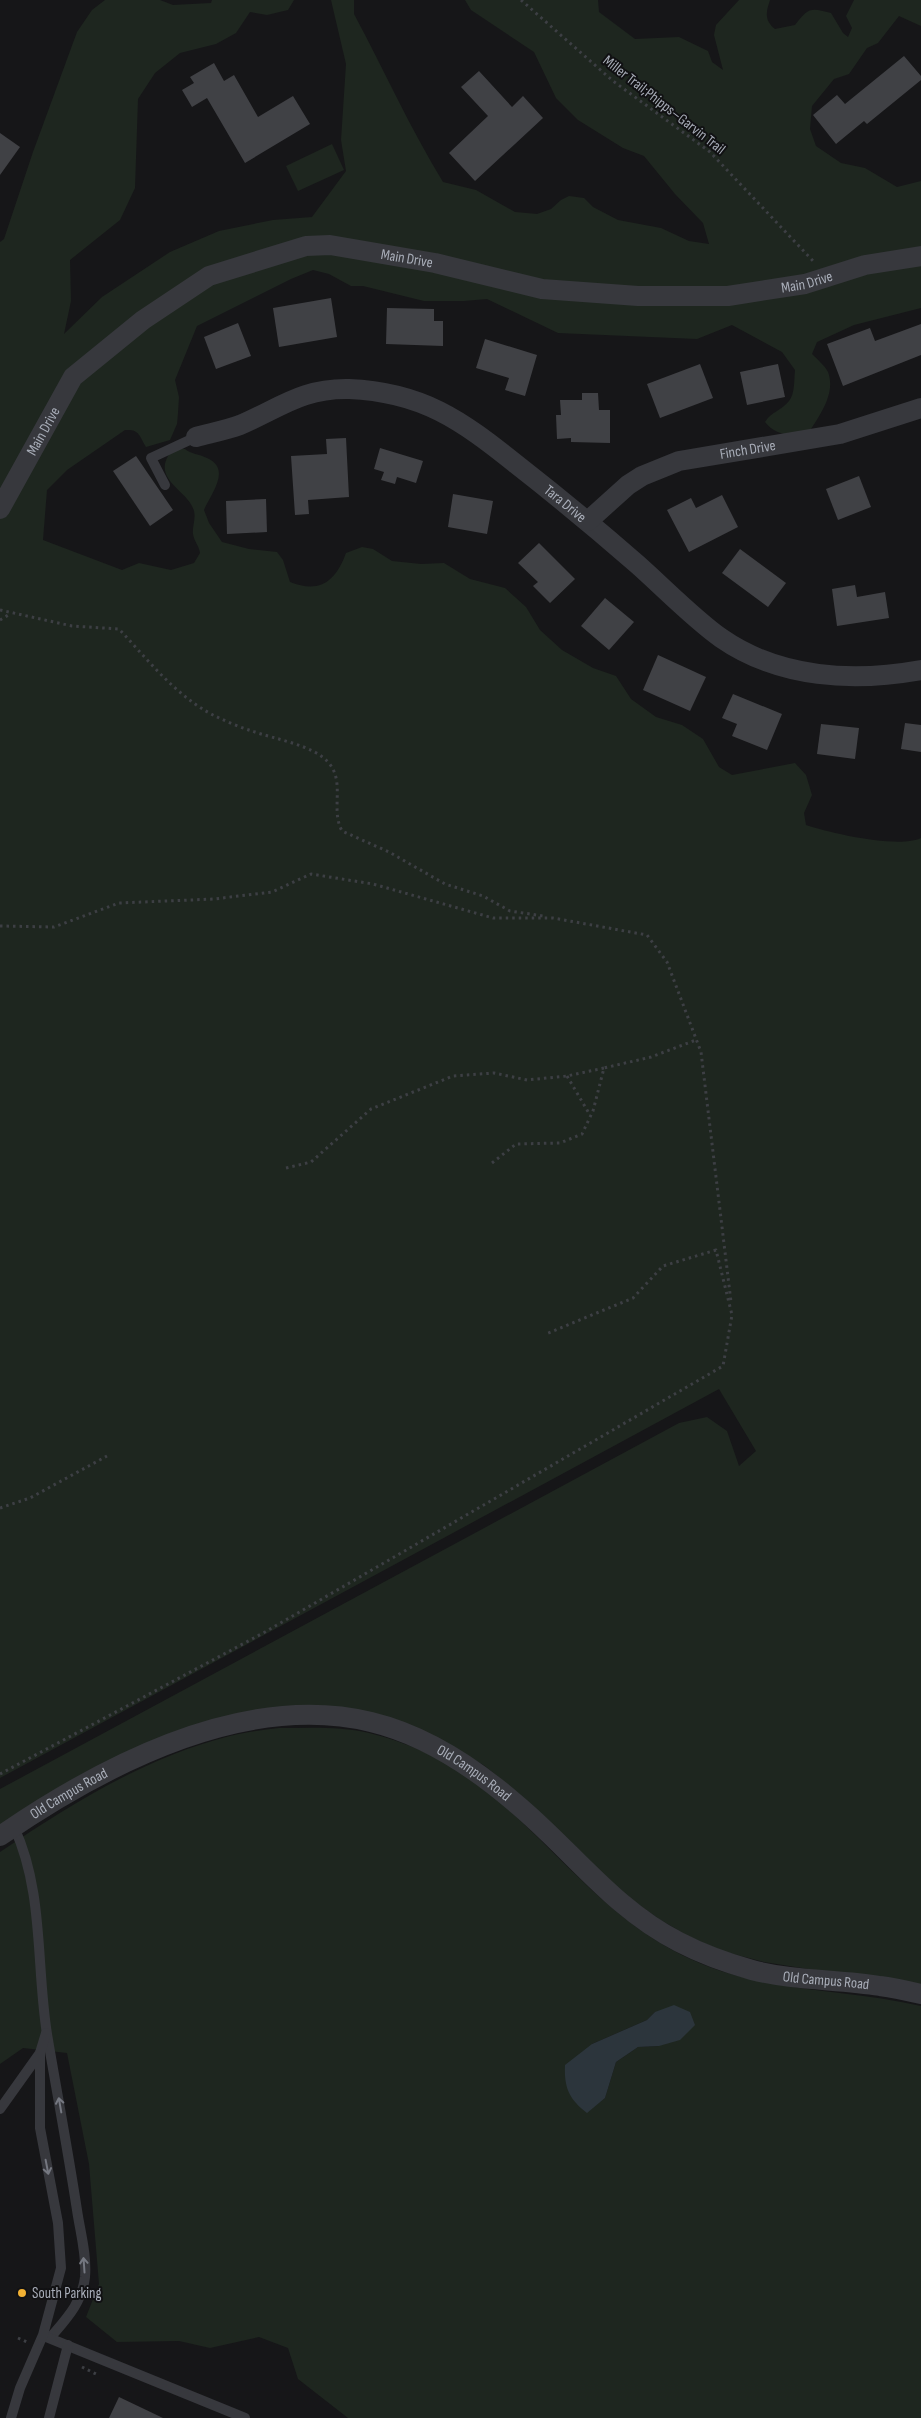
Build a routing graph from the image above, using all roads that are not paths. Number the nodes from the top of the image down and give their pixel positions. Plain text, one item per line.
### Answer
1 (921, 256) edge
2 (921, 408) edge
3 (196, 437) joint
4 (165, 485) dead end
5 (0, 509) edge
6 (588, 521) junction
7 (921, 670) edge
8 (7, 1831) edge
9 (921, 1994) edge
10 (47, 2032) junction
11 (40, 2053) junction
12 (0, 2109) edge
13 (47, 2337) junction
14 (68, 2345) junction
15 (11, 2418) edge
16 (49, 2418) edge
17 (245, 2418) edge

1 - 5 street, Main Drive
2 - 6 street, Finch Drive
3 - 4 lane
3 - 6 street, Tara Drive
6 - 7 street, Tara Drive
8 - 9 street, Old Campus Road
8 - 10 lane
10 - 11 lane
13 -> 10 lane
11 - 12 lane
11 -> 13 lane
13 - 14 lane
13 - 15 lane
14 - 16 lane
14 - 17 lane

